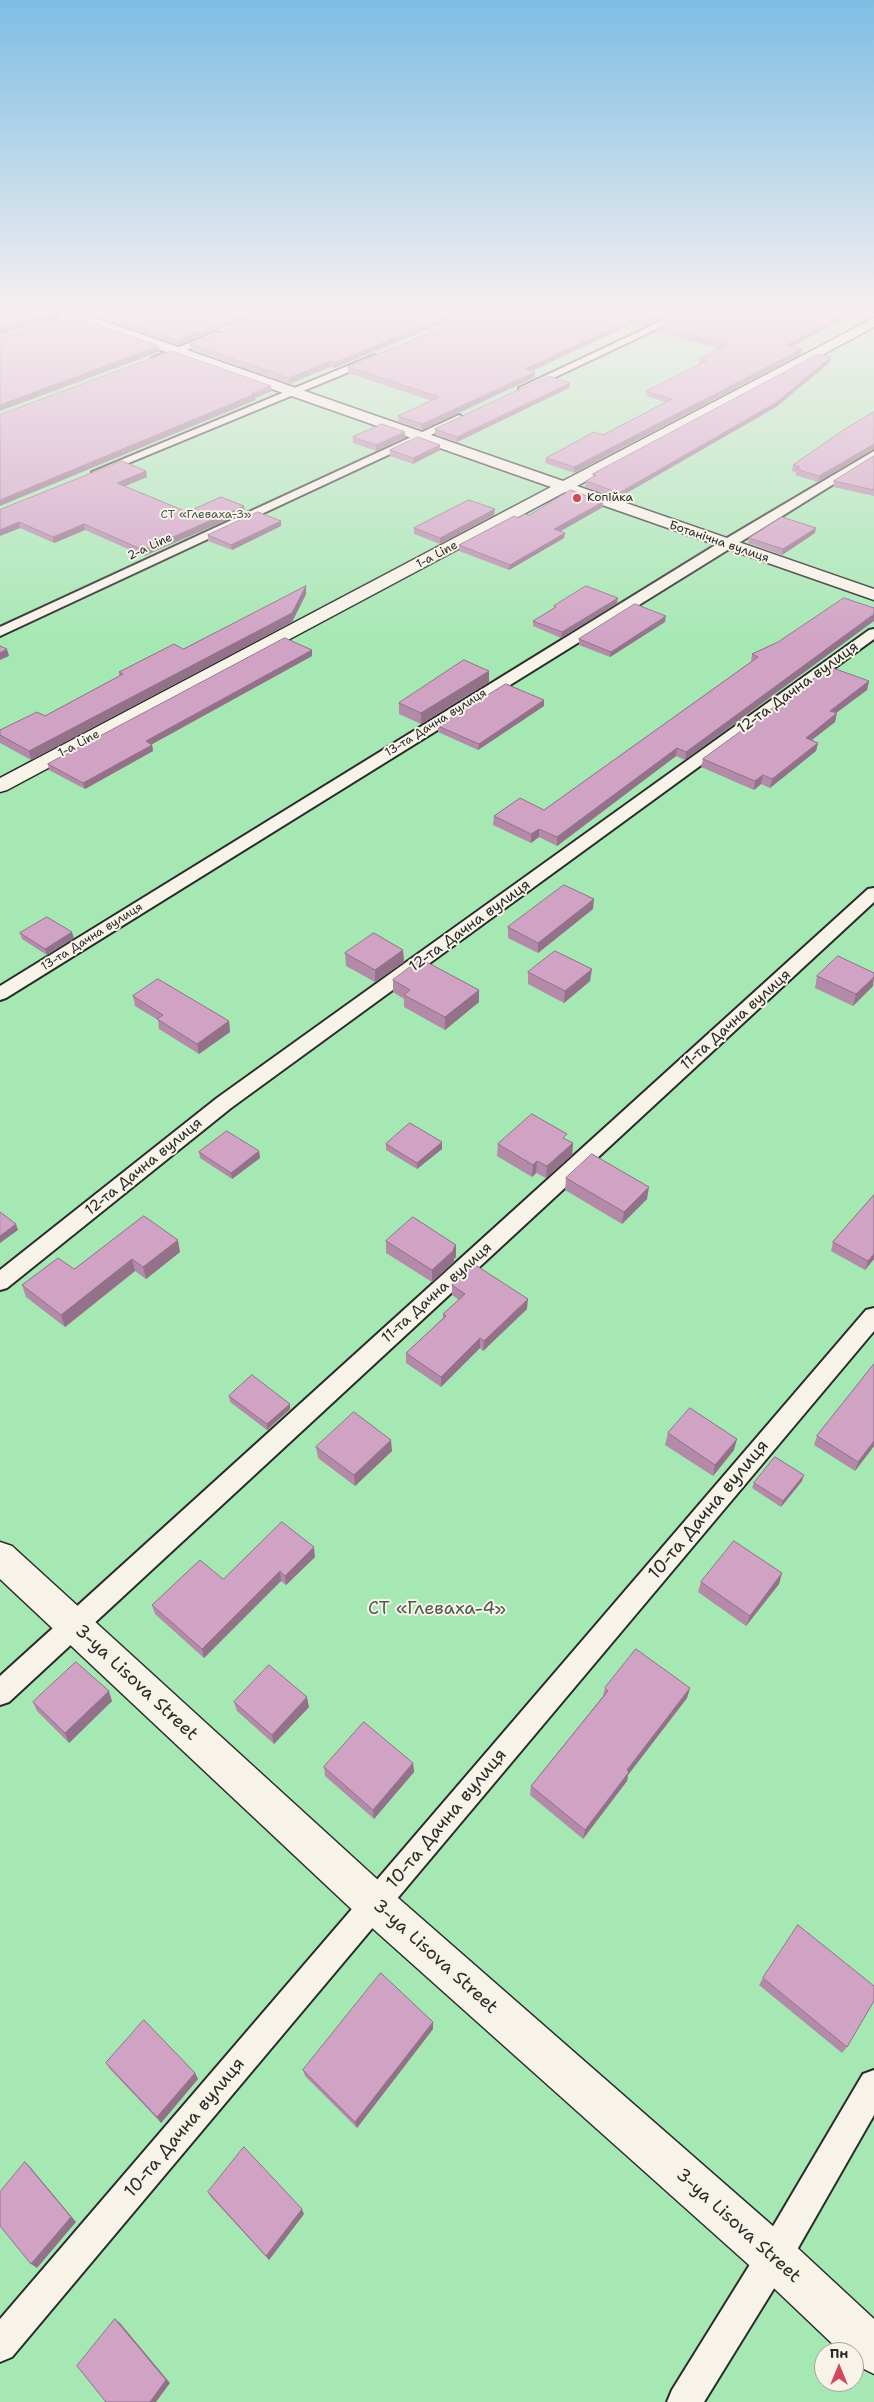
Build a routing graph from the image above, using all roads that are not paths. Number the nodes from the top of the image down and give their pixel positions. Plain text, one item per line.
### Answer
1 (219, 422) edge
2 (377, 422) edge
3 (451, 422) edge
4 (688, 422) edge
5 (419, 437) junction
6 (874, 454) edge
7 (91, 475) edge
8 (565, 488) junction
9 (726, 544) junction
10 (874, 595) edge
11 (0, 632) edge
12 (874, 633) edge
13 (0, 786) edge
14 (874, 893) edge
15 (0, 994) edge
16 (0, 1282) edge
17 (874, 1316) edge
18 (0, 1558) edge
19 (74, 1626) junction
20 (0, 1693) edge
21 (375, 1904) junction
22 (874, 2085) edge
23 (774, 2257) junction
24 (0, 2345) edge
25 (874, 2351) edge
26 (684, 2402) edge

1 - 7 lane
2 - 5 street, Ботанічна вулиця
3 - 5 lane, 2-a Line
4 - 8 street, 1-a Line
5 - 8 street, Ботанічна вулиця
5 - 11 lane, 2-a Line
6 - 9 lane, 13-та Дачна вулиця
8 - 9 street, Ботанічна вулиця
8 - 13 street, 1-a Line
9 - 10 street, Ботанічна вулиця
9 - 15 lane, 13-та Дачна вулиця
12 - 16 lane, 12-та Дачна вулиця
14 - 19 lane, 11-та Дачна вулиця
17 - 21 lane, 10-та Дачна вулиця
18 - 19 street, 3-ya Lisova Street
19 - 20 lane, 11-та Дачна вулиця
19 - 21 street, 3-ya Lisova Street
21 - 23 street, 3-ya Lisova Street
21 - 24 lane, 10-та Дачна вулиця
22 - 23 lane
23 - 25 street, 3-ya Lisova Street
23 - 26 lane

